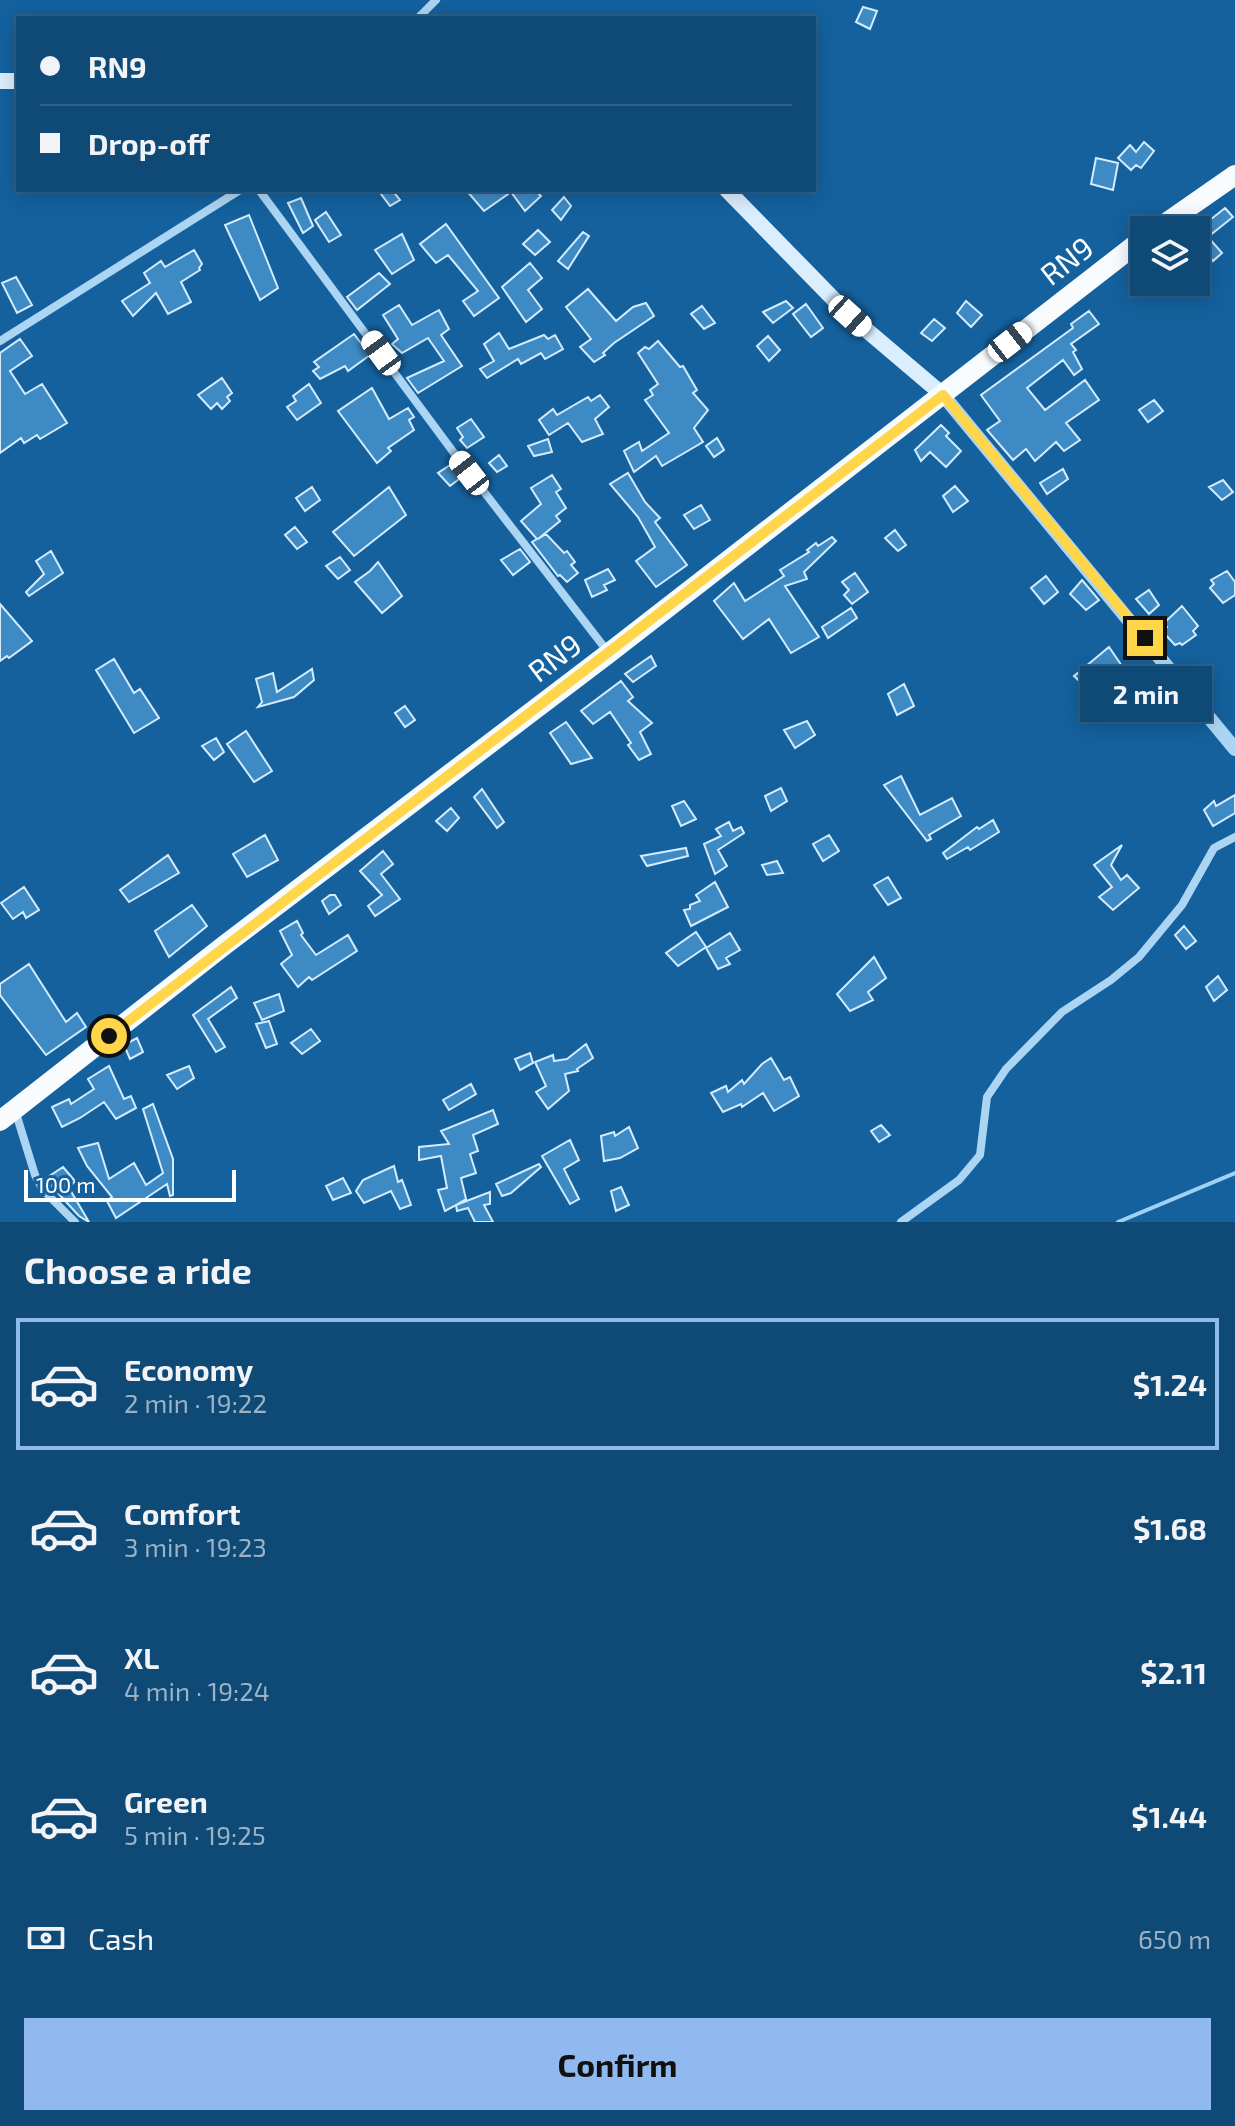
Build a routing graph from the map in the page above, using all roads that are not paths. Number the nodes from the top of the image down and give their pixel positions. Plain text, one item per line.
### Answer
1 (436, 0) edge
2 (420, 16) edge
3 (1235, 175) edge
4 (237, 192) edge
5 (260, 192) edge
6 (729, 192) edge
7 (1176, 216) edge
8 (1130, 249) edge
9 (0, 341) edge
10 (943, 395) junction
11 (609, 653) junction
12 (1235, 749) edge
13 (1235, 837) edge
14 (8, 1115) edge
15 (75, 1222) edge
16 (901, 1222) edge

1 - 2 street
3 - 7 main road
4 - 9 street
5 - 11 street
6 - 10 main road
8 - 10 main road, RN9
10 - 11 main road, RN9
10 - 12 street
11 - 14 main road, RN9
13 - 16 street
14 - 15 street

